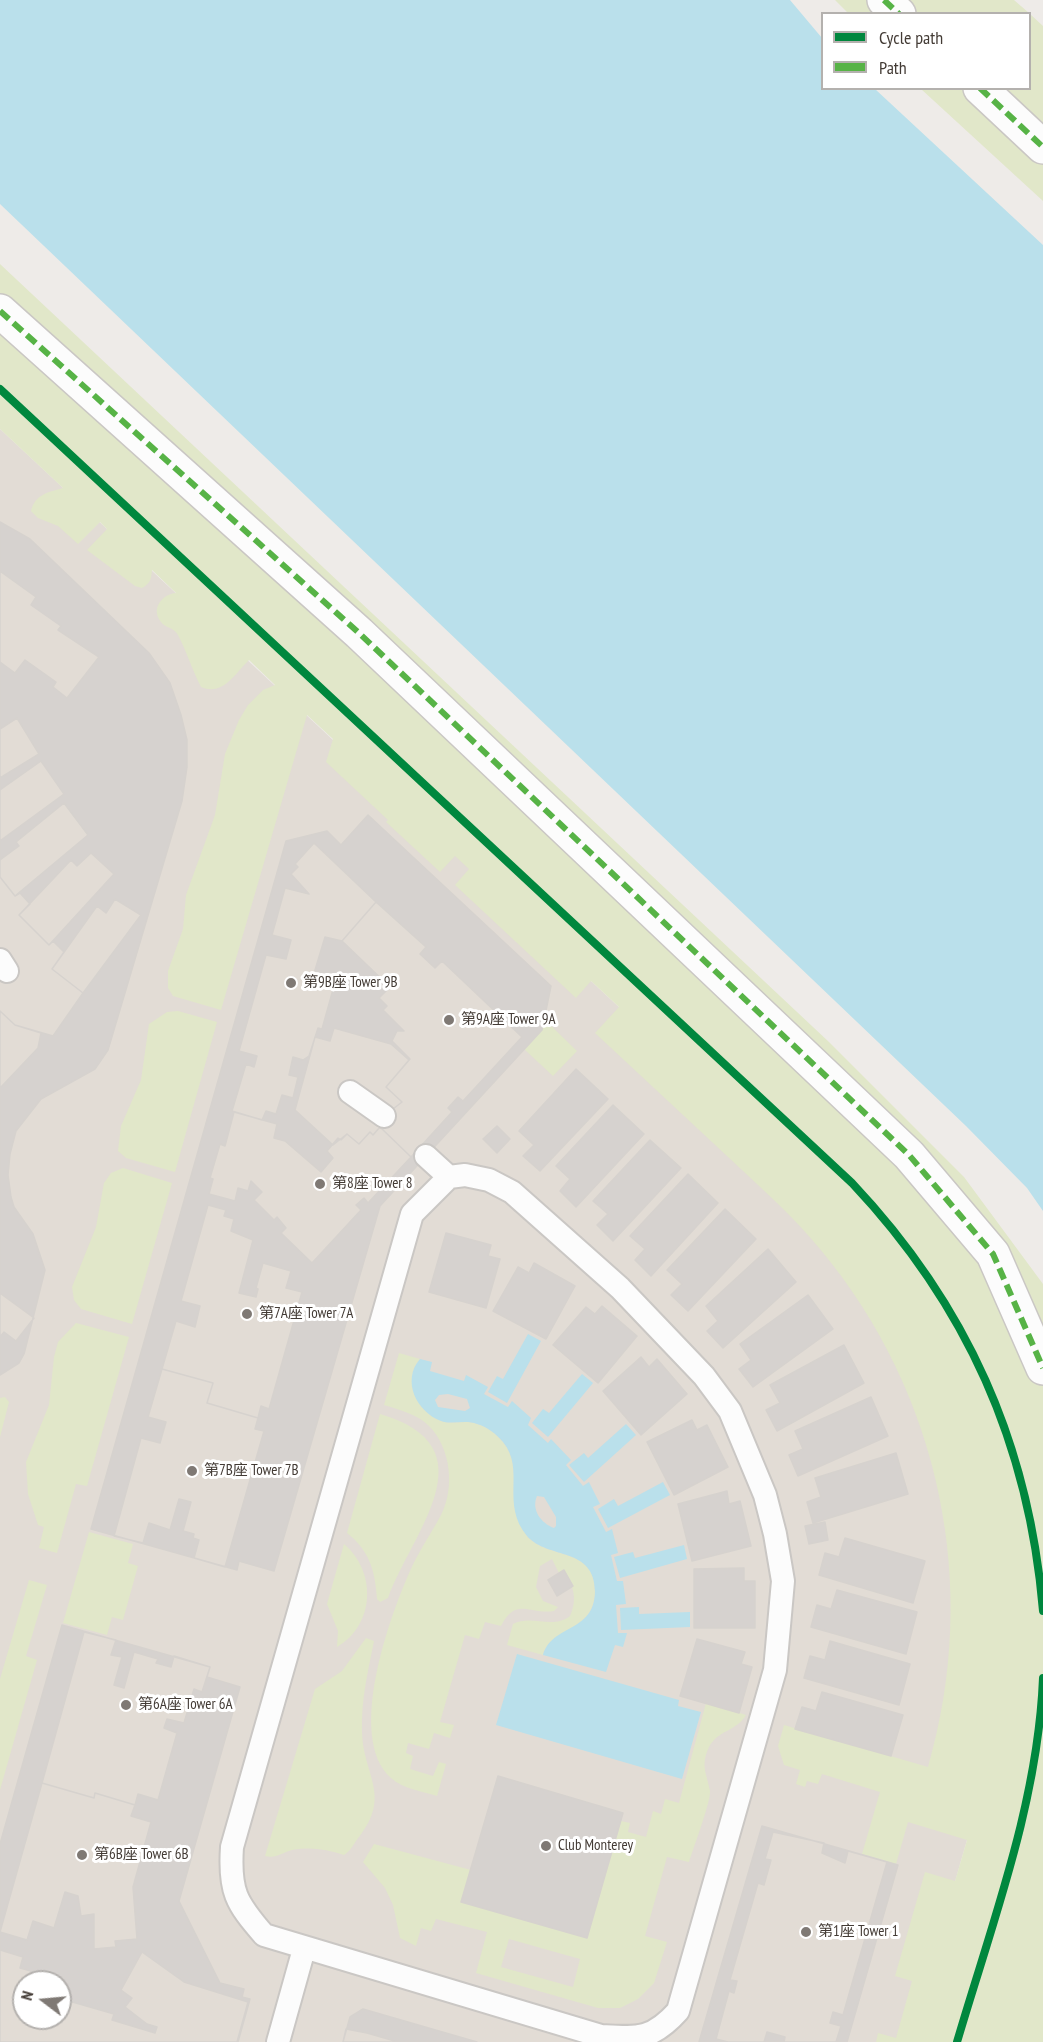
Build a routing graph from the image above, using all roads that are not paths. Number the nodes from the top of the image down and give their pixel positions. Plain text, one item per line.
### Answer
1 (884, 0) edge
2 (897, 12) edge
3 (982, 90) edge
4 (1043, 147) edge
5 (0, 311) edge
6 (350, 1092) dead end
7 (384, 1116) dead end
8 (426, 1156) dead end
9 (448, 1177) junction
10 (1043, 1368) edge
11 (304, 1949) junction
12 (278, 2042) edge

1 - 2 street
3 - 4 street
5 - 10 street
6 - 7 lane
8 - 9 lane
9 - 11 lane
9 - 11 lane
11 - 12 lane

